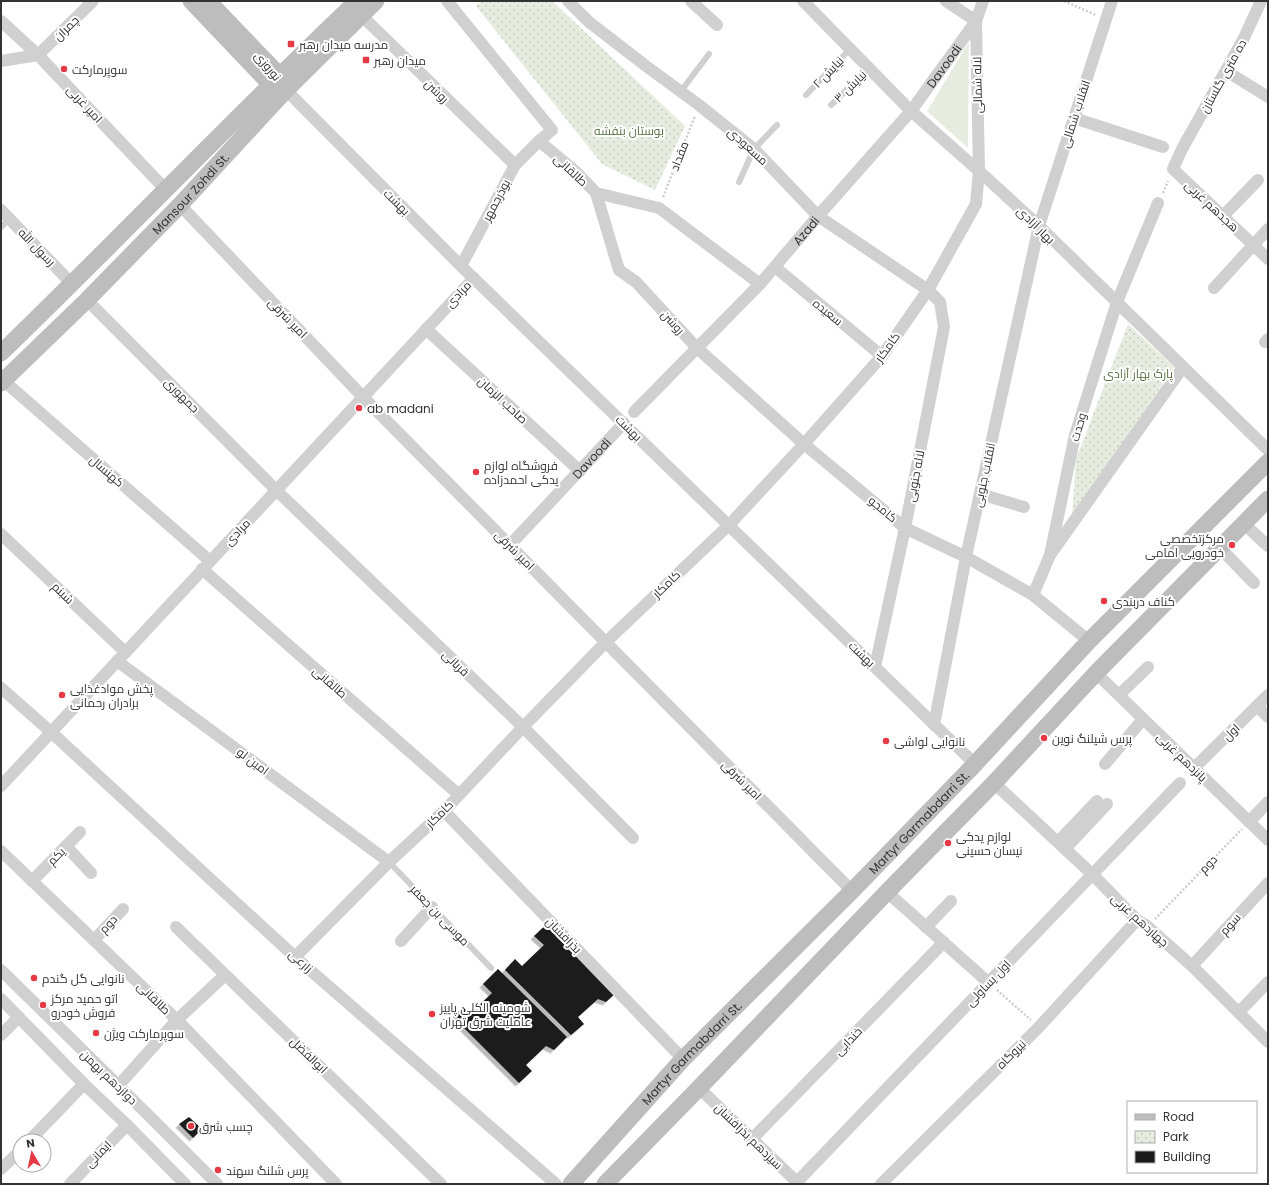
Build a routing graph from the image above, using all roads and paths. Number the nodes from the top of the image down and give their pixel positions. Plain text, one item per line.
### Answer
1 (93, 1) edge
2 (191, 1) edge
3 (208, 1) edge
4 (376, 1) edge
5 (447, 1) edge
6 (568, 1) edge
7 (691, 1) edge
8 (803, 1) edge
9 (946, 1) edge
10 (983, 1) edge
11 (1064, 1) edge
12 (1112, 1) edge
13 (1262, 1) edge
14 (355, 6) edge
15 (1106, 19) junction
16 (1, 21) edge
17 (976, 21) junction
18 (717, 25) dead end
19 (850, 49) junction
20 (38, 54) junction
21 (709, 54) dead end
22 (1, 61) edge
23 (869, 68) junction
24 (1226, 71) junction
25 (279, 84) junction
26 (681, 91) junction
27 (806, 95) dead end
28 (1268, 97) edge
29 (700, 105) junction
30 (831, 105) dead end
31 (911, 111) junction
32 (1074, 118) junction
33 (777, 125) dead end
34 (539, 141) junction
35 (1163, 147) dead end
36 (754, 149) junction
37 (515, 166) junction
38 (1173, 170) junction
39 (979, 171) junction
40 (1258, 180) dead end
41 (739, 182) dead end
42 (166, 190) junction
43 (596, 193) junction
44 (1158, 203) joint
45 (180, 205) junction
46 (659, 208) junction
47 (1, 210) edge
48 (818, 216) junction
49 (1223, 216) junction
50 (5, 223) edge
51 (1039, 226) junction
52 (1268, 229) edge
53 (1253, 245) junction
54 (1268, 259) edge
55 (461, 266) junction
56 (775, 268) junction
57 (474, 278) junction
58 (72, 284) junction
59 (760, 284) junction
60 (1214, 288) dead end
61 (928, 290) junction
62 (87, 300) junction
63 (1117, 302) junction
64 (426, 329) junction
65 (697, 348) junction
66 (1, 352) edge
67 (882, 356) junction
68 (1183, 367) junction
69 (2, 382) edge
70 (363, 397) junction
71 (634, 412) dead end
72 (624, 423) junction
73 (804, 444) junction
74 (1268, 450) edge
75 (1268, 462) edge
76 (580, 471) junction
77 (276, 490) junction
78 (980, 494) junction
79 (1268, 499) edge
80 (1024, 507) dead end
81 (1244, 524) junction
82 (729, 525) junction
83 (905, 528) junction
84 (1, 534) edge
85 (510, 545) junction
86 (1268, 546) edge
87 (1220, 548) junction
88 (1050, 555) junction
89 (966, 557) junction
90 (206, 565) junction
91 (1254, 583) dead end
92 (1033, 595) junction
93 (1089, 641) junction
94 (606, 642) junction
95 (121, 657) junction
96 (875, 667) junction
97 (1148, 667) dead end
98 (1096, 673) junction
99 (1, 688) edge
100 (1119, 695) junction
101 (1268, 695) edge
102 (1257, 706) junction
103 (1268, 717) edge
104 (1143, 719) junction
105 (934, 725) junction
106 (522, 727) junction
107 (51, 732) junction
108 (975, 764) junction
109 (1106, 764) dead end
110 (1194, 768) junction
111 (994, 783) junction
112 (1180, 783) dead end
113 (1, 786) edge
114 (458, 794) junction
115 (1268, 802) edge
116 (1102, 803) dead end
117 (444, 811) junction
118 (1249, 822) junction
119 (80, 832) dead end
120 (633, 838) dead end
121 (1268, 840) edge
122 (1061, 845) junction
123 (66, 846) junction
124 (1, 851) edge
125 (389, 862) junction
126 (91, 873) dead end
127 (1092, 874) junction
128 (32, 881) junction
129 (1268, 883) edge
130 (852, 891) junction
131 (887, 892) junction
132 (951, 901) dead end
133 (432, 907) junction
134 (123, 909) dead end
135 (1136, 920) junction
136 (1147, 926) junction
137 (176, 927) dead end
138 (926, 927) junction
139 (94, 940) junction
140 (401, 941) dead end
141 (944, 942) junction
142 (295, 957) junction
143 (1192, 966) junction
144 (491, 968) dead end
145 (1, 970) edge
146 (225, 974) junction
147 (1268, 982) edge
148 (988, 983) junction
149 (1, 999) edge
150 (1239, 1012) junction
151 (19, 1017) junction
152 (177, 1020) junction
153 (1039, 1027) junction
154 (1, 1035) edge
155 (1268, 1042) edge
156 (684, 1059) junction
157 (84, 1084) junction
158 (118, 1086) junction
159 (699, 1088) junction
160 (127, 1125) junction
161 (37, 1133) edge
162 (752, 1139) junction
163 (12, 1159) edge
164 (1, 1169) edge
165 (798, 1183) edge
166 (70, 1184) edge
167 (185, 1184) edge
168 (217, 1184) edge
169 (336, 1184) edge
170 (441, 1184) edge
171 (556, 1184) edge
172 (571, 1184) edge
173 (604, 1184) edge
174 (881, 1184) edge

1 - 20 street, چمران
2 - 25 main road, نوروزی
3 - 25 main road, نوروزی
4 - 14 main road, Mansour Zohdi St.
5 - 34 street
6 - 26 street, مسعودی
7 - 18 street
8 - 19 street, بهار آزادی
9 - 17 street
10 - 17 street, لاله شمالی
11 - 15 path
12 - 15 street, انقلاب شمالی
13 - 24 street, ده متری گلستان
14 - 25 main road, Mansour Zohdi St.
14 - 37 street, روشن
15 - 32 street, انقلاب شمالی
16 - 20 street, امیر غربی
17 - 31 street, Davoodi
17 - 39 street, لاله شمالی
19 - 23 street, بهار آزادی
19 - 27 lane, نیایش ۲
20 - 22 street
20 - 42 street, امیر غربی
21 - 26 lane
23 - 30 lane, نیایش ۳
23 - 31 street, بهار آزادی
24 - 28 street
24 - 38 street, ده متری گلستان
25 - 42 main road, Mansour Zohdi St.
25 - 45 main road, Mansour Zohdi St.
25 - 55 street, بهشت
26 - 29 street, مسعودی
29 - 36 street, مسعودی
29 - 46 path, مقداد
31 - 39 street, بهار آزادی
31 - 48 street, Azadi
32 - 35 street
32 - 51 street, انقلاب شمالی
33 - 36 lane
34 - 37 street, بوذرجمهر
34 - 43 street, طالقانی
36 - 41 lane
36 - 48 street, مسعودی
37 - 55 street, بوذرجمهر
38 - 44 path
38 - 49 street, هجدهم غربی
39 - 51 street, بهار آزادی
39 - 61 street, کامکار
40 - 49 street
42 - 45 main road
42 - 58 main road, Mansour Zohdi St.
43 - 46 street, طالقانی
43 - 65 street, روشن
44 - 63 street
45 - 62 main road, Mansour Zohdi St.
45 - 70 street, امیر شرقی
46 - 59 street, طالقانی
47 - 50 street, رسول الله
48 - 56 street, Azadi
48 - 61 street, مسعودی
49 - 53 street, هجدهم غربی
50 - 58 street, رسول الله
51 - 63 street, بهار آزادی
51 - 78 street, انقلاب جنوبی
52 - 53 street
53 - 54 street, هجدهم غربی
53 - 60 street
55 - 57 street, بهشت
56 - 59 street, Azadi
56 - 67 street, سعیده
57 - 64 street, مرادی
57 - 72 street, بهشت
58 - 66 main road, Mansour Zohdi St.
59 - 65 street, Azadi
61 - 67 street, کامکار
61 - 83 street, لاله جنوبی
62 - 69 main road, Mansour Zohdi St.
62 - 77 street, جمهوری
63 - 68 street, بهار آزادی
63 - 88 street, وحدت
64 - 70 street, مرادی
64 - 76 street, صاحب الزمان
65 - 71 street
65 - 73 street, کامجو
67 - 73 street, کامکار
68 - 74 street, بهار آزادی
68 - 88 street, وحدت
69 - 90 street, کهنسال
70 - 77 street, مرادی
70 - 85 street, امیر شرقی
72 - 76 street, Davoodi
72 - 82 street, بهشت
73 - 82 street, کامکار
73 - 83 street, کامجو
75 - 93 main road, Martyr Garmabdarri St.
76 - 85 street, Davoodi
77 - 90 street, مرادی
77 - 106 street, قربانی
78 - 80 street
78 - 89 street, انقلاب جنوبی
79 - 81 main road
81 - 86 street
81 - 87 main road
82 - 94 street, کامکار
82 - 96 street, بهشت
83 - 89 street, کامجو
83 - 96 street, لاله جنوبی
84 - 95 street, شبنم
85 - 94 street, امیر شرقی
87 - 91 street
87 - 98 main road
88 - 92 street, وحدت
89 - 92 street, کامجو
89 - 105 street, انقلاب جنوبی
90 - 95 street, مرادی
90 - 114 street, طالقانی
92 - 93 street, کامجو
93 - 108 main road, Martyr Garmabdarri St.
94 - 106 street, کامکار
94 - 130 street, امیر شرقی
95 - 107 street, مرادی
95 - 125 street, امین لو
96 - 105 street, بهشت
97 - 100 street
98 - 100 street, پانزدهم غربی
98 - 111 main road
99 - 107 street, زارعی
100 - 104 street, پانزدهم غربی
101 - 102 street, اول
102 - 103 street
102 - 110 street, اول
104 - 109 street
104 - 110 street, پانزدهم غربی
105 - 108 street, بهشت
106 - 114 street, کامکار
106 - 120 street, قربانی
107 - 113 street, مرادی
107 - 142 street, زارعی
108 - 111 main road
108 - 130 main road, Martyr Garmabdarri St.
110 - 118 street, پانزدهم غربی
111 - 122 street, چهاردهم غربی
111 - 131 main road
112 - 127 street, اول یساولی
114 - 117 street, کامکار
115 - 118 street
116 - 122 street
117 - 125 street, کامکار
117 - 156 street, بذرافشان
118 - 121 street, پانزدهم غربی
118 - 136 path, دوم
119 - 123 street, یکم
122 - 127 street, چهاردهم غربی
123 - 126 street
123 - 128 street, یکم
124 - 128 street, طالقانی
125 - 133 lane, موسی بن جعفر
125 - 142 street, کامکار
127 - 135 street, چهاردهم غربی
127 - 148 street, اول یساولی
128 - 139 street, طالقانی
129 - 143 street, سوم
130 - 156 main road, Martyr Garmabdarri St.
131 - 138 street
131 - 159 main road
132 - 138 street
133 - 140 street
133 - 144 lane, موسی بن جعفر
134 - 139 street, دوم
135 - 136 street, چهاردهم غربی
135 - 153 street, نیروگاه
136 - 143 street, چهاردهم غربی
137 - 146 street, ابوالفضل
138 - 141 street
139 - 152 street, طالقانی
141 - 148 street
141 - 162 street, خندابی
142 - 171 street, زارعی
143 - 150 street, چهاردهم غربی
145 - 158 street, دوازدهم بهمن
146 - 152 street
146 - 170 street, ابوالفضل
147 - 150 street
148 - 153 path
148 - 165 street, اول یساولی
149 - 151 street, دوازدهم بهمن
150 - 155 street, چهاردهم غربی
151 - 154 street
151 - 157 street, دوازدهم بهمن
152 - 158 street
152 - 169 street, طالقانی
153 - 174 street, نیروگاه
156 - 172 main road, Martyr Garmabdarri St.
157 - 160 street, دوازدهم بهمن
157 - 161 street
158 - 168 street, دوازدهم بهمن
159 - 162 street, سیزدهم بذرافشان
159 - 173 main road
160 - 166 street, ایمانی
160 - 167 street, دوازدهم بهمن
162 - 165 street, سیزدهم بذرافشان
163 - 164 street

